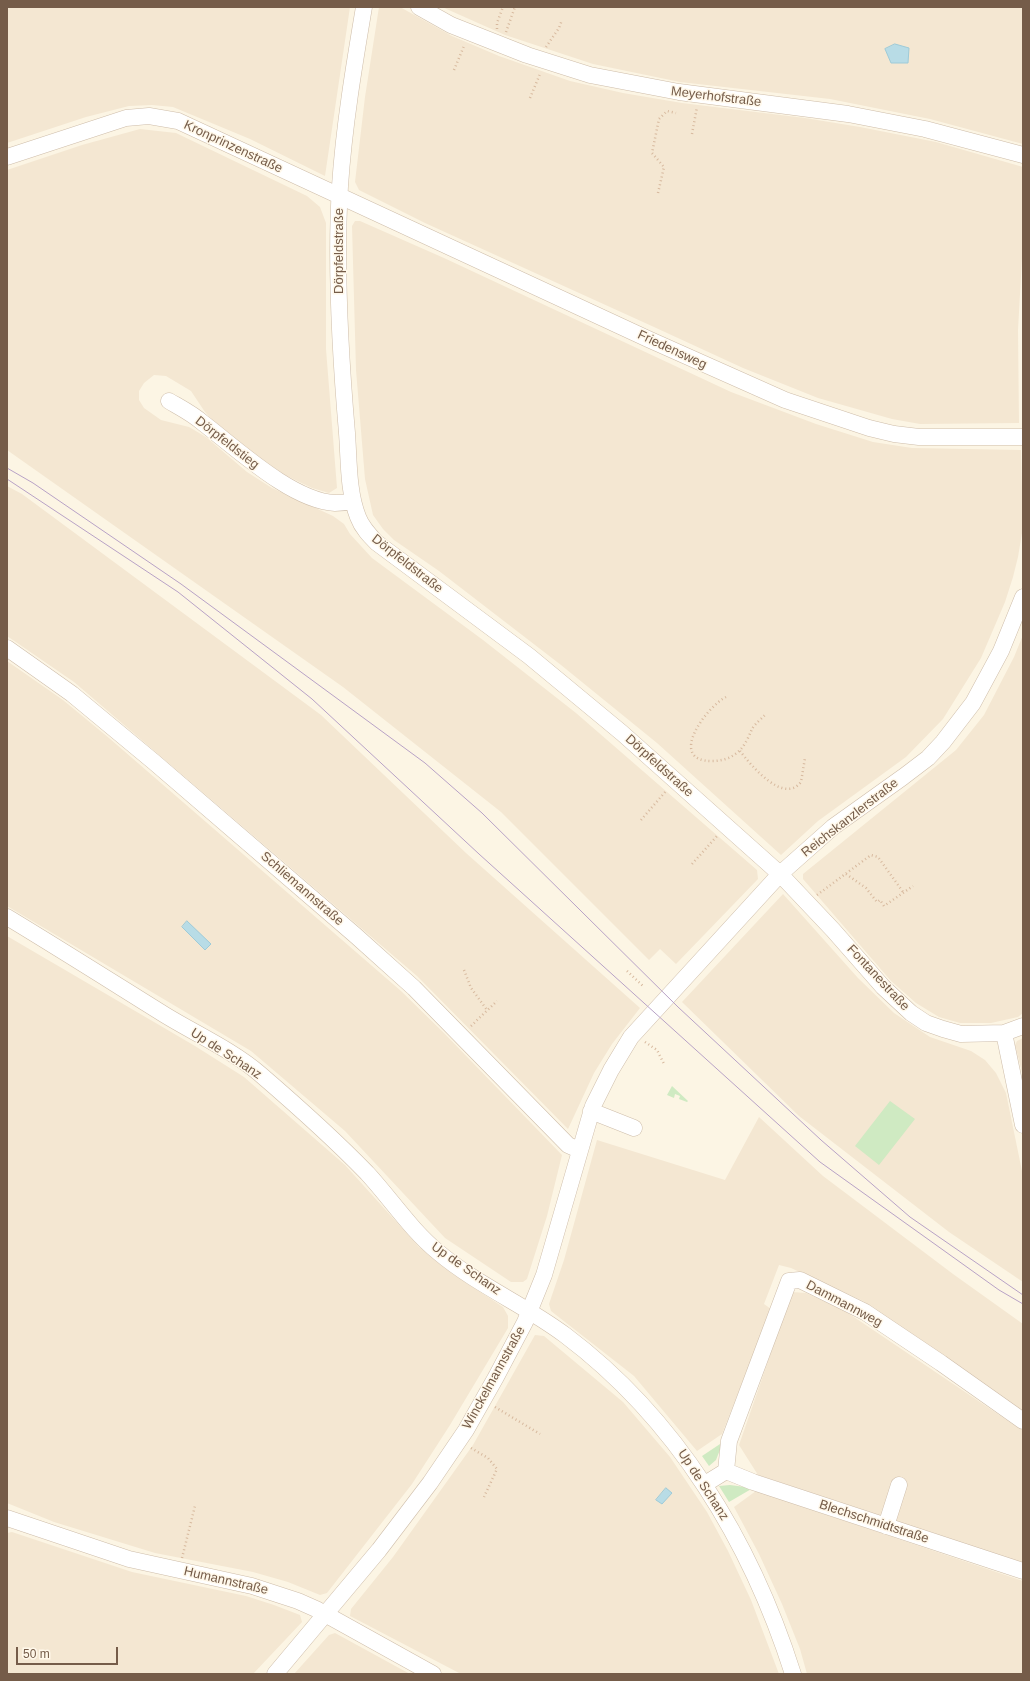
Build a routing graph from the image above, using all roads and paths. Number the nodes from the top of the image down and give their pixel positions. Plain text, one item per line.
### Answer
1 (364, 7) edge
2 (419, 7) edge
3 (503, 7) edge
4 (515, 7) edge
5 (562, 20) dead end
6 (495, 34) dead end
7 (505, 35) dead end
8 (465, 42) dead end
9 (544, 52) dead end
10 (542, 68) dead end
11 (454, 70) dead end
12 (530, 98) dead end
13 (697, 103) dead end
14 (676, 113) dead end
15 (692, 134) dead end
16 (1023, 154) edge
17 (7, 157) edge
18 (658, 193) dead end
19 (340, 196) junction
20 (170, 401) dead end
21 (1023, 437) edge
22 (353, 501) junction
23 (1023, 597) edge
24 (7, 648) edge
25 (726, 697) dead end
26 (765, 715) dead end
27 (740, 751) junction
28 (805, 758) dead end
29 (668, 789) dead end
30 (641, 820) dead end
31 (719, 834) dead end
32 (692, 864) dead end
33 (780, 874) junction
34 (846, 874) junction
35 (913, 886) dead end
36 (904, 892) junction
37 (815, 897) dead end
38 (7, 917) edge
39 (464, 970) dead end
40 (627, 971) dead end
41 (644, 988) dead end
42 (497, 1001) dead end
43 (487, 1010) junction
44 (1023, 1026) edge
45 (466, 1031) dead end
46 (1004, 1033) junction
47 (632, 1037) joint
48 (647, 1043) dead end
49 (664, 1064) dead end
50 (592, 1111) junction
51 (1023, 1125) edge
52 (634, 1128) dead end
53 (579, 1150) junction
54 (530, 1311) junction
55 (493, 1406) dead end
56 (1023, 1421) edge
57 (540, 1434) dead end
58 (467, 1446) dead end
59 (726, 1471) junction
60 (705, 1484) junction
61 (899, 1485) dead end
62 (484, 1497) dead end
63 (195, 1506) dead end
64 (7, 1518) edge
65 (886, 1526) junction
66 (181, 1562) dead end
67 (1023, 1571) edge
68 (326, 1614) junction
69 (275, 1674) edge
70 (433, 1674) edge
71 (793, 1674) edge

1 - 19 street, Dörpfeldstraße
2 - 16 street, Meyerhofstraße
3 - 6 path
4 - 7 path
5 - 9 path
8 - 11 path
10 - 12 path
13 - 15 path
14 - 18 path
17 - 19 street, Kronprinzenstraße
19 - 21 street, Friedensweg
19 - 22 street, Dörpfeldstraße
20 - 22 street, Dörpfeldstieg
22 - 33 street, Dörpfeldstraße
23 - 33 street, Reichskanzlerstraße
24 - 53 street, Schliemannstraße
25 - 27 path
26 - 27 path
27 - 28 path
29 - 30 path
31 - 32 path
33 - 46 street, Fontanestraße
33 - 47 street, Reichskanzlerstraße
34 - 36 path
34 - 36 path
34 - 37 path
35 - 36 path
38 - 54 street, Up de Schanz
39 - 43 path
40 - 41 path
42 - 43 path
43 - 45 path
44 - 46 street, Fontanestraße
46 - 51 street
47 - 50 street, Winckelmannstraße
48 - 49 path
50 - 52 street
50 - 53 street, Winckelmannstraße
53 - 54 street, Winckelmannstraße
54 - 60 street, Up de Schanz
54 - 68 street, Winckelmannstraße
55 - 57 path
56 - 59 street, Dammannweg
58 - 62 path
59 - 60 street
59 - 65 street, Blechschmidtstraße
60 - 71 street, Up de Schanz
61 - 65 street
63 - 66 path
64 - 68 street, Humannstraße
65 - 67 street, Blechschmidtstraße
68 - 69 street, Winckelmannstraße
68 - 70 street, Humannstraße

